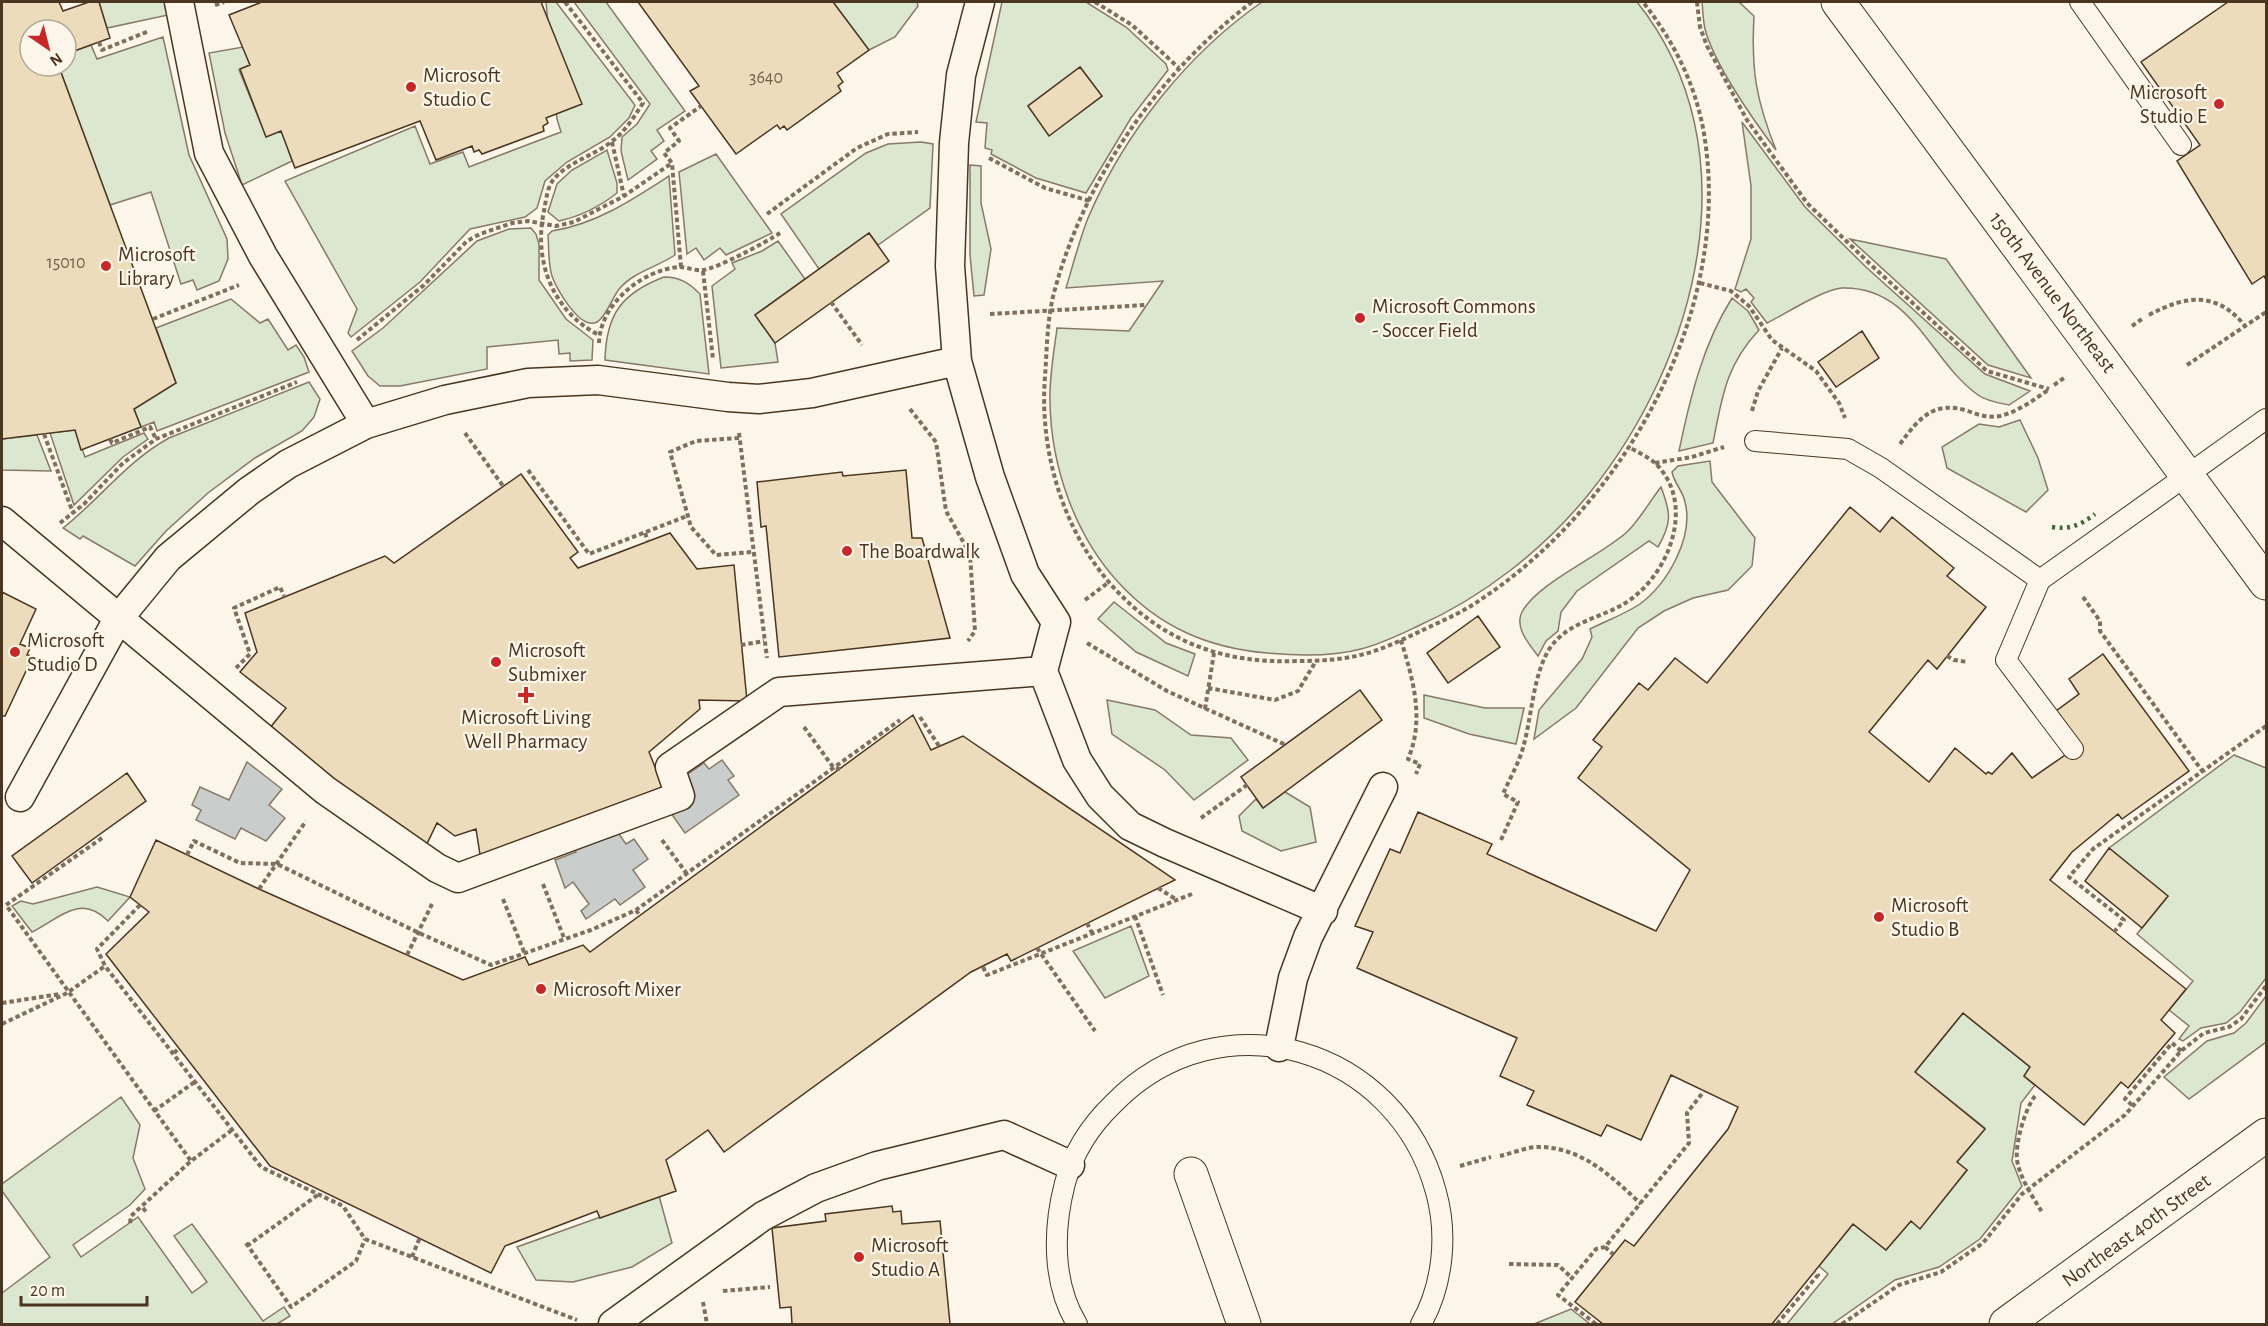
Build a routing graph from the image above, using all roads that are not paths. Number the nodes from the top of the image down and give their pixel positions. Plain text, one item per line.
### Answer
1 (981, 2) edge
2 (1838, 2) edge
3 (2080, 2) edge
4 (181, 10) edge
5 (2181, 145) dead end
6 (957, 361) junction
7 (2266, 419) edge
8 (366, 424) junction
9 (1755, 441) road end
10 (2188, 476) junction
11 (2, 521) edge
12 (2040, 580) junction
13 (2266, 583) edge
14 (118, 619) junction
15 (1043, 671) junction
16 (2073, 749) dead end
17 (1383, 787) dead end
18 (20, 797) dead end
19 (1323, 911) junction
20 (1279, 1047) junction
21 (2266, 1135) edge
22 (1070, 1165) junction
23 (1191, 1174) dead end
24 (613, 1324) edge
25 (1077, 1324) edge
26 (1244, 1324) edge
27 (1421, 1324) edge
28 (2006, 1324) edge

1 - 6 street
2 - 10 street, 150th Avenue Northeast
3 - 5 lane
4 - 8 street
6 - 8 street
6 - 15 street
7 - 10 lane
8 - 14 street
9 - 12 lane
10 - 12 lane
10 - 13 street, 150th Avenue Northeast
11 - 14 street
12 - 16 lane
14 - 15 street
14 - 18 street
15 - 19 street
17 - 19 street
19 - 20 street
20 - 22 lane
20 - 27 lane
21 - 28 street, Northeast 40th Street
22 - 24 street
22 - 25 lane
23 - 26 street

